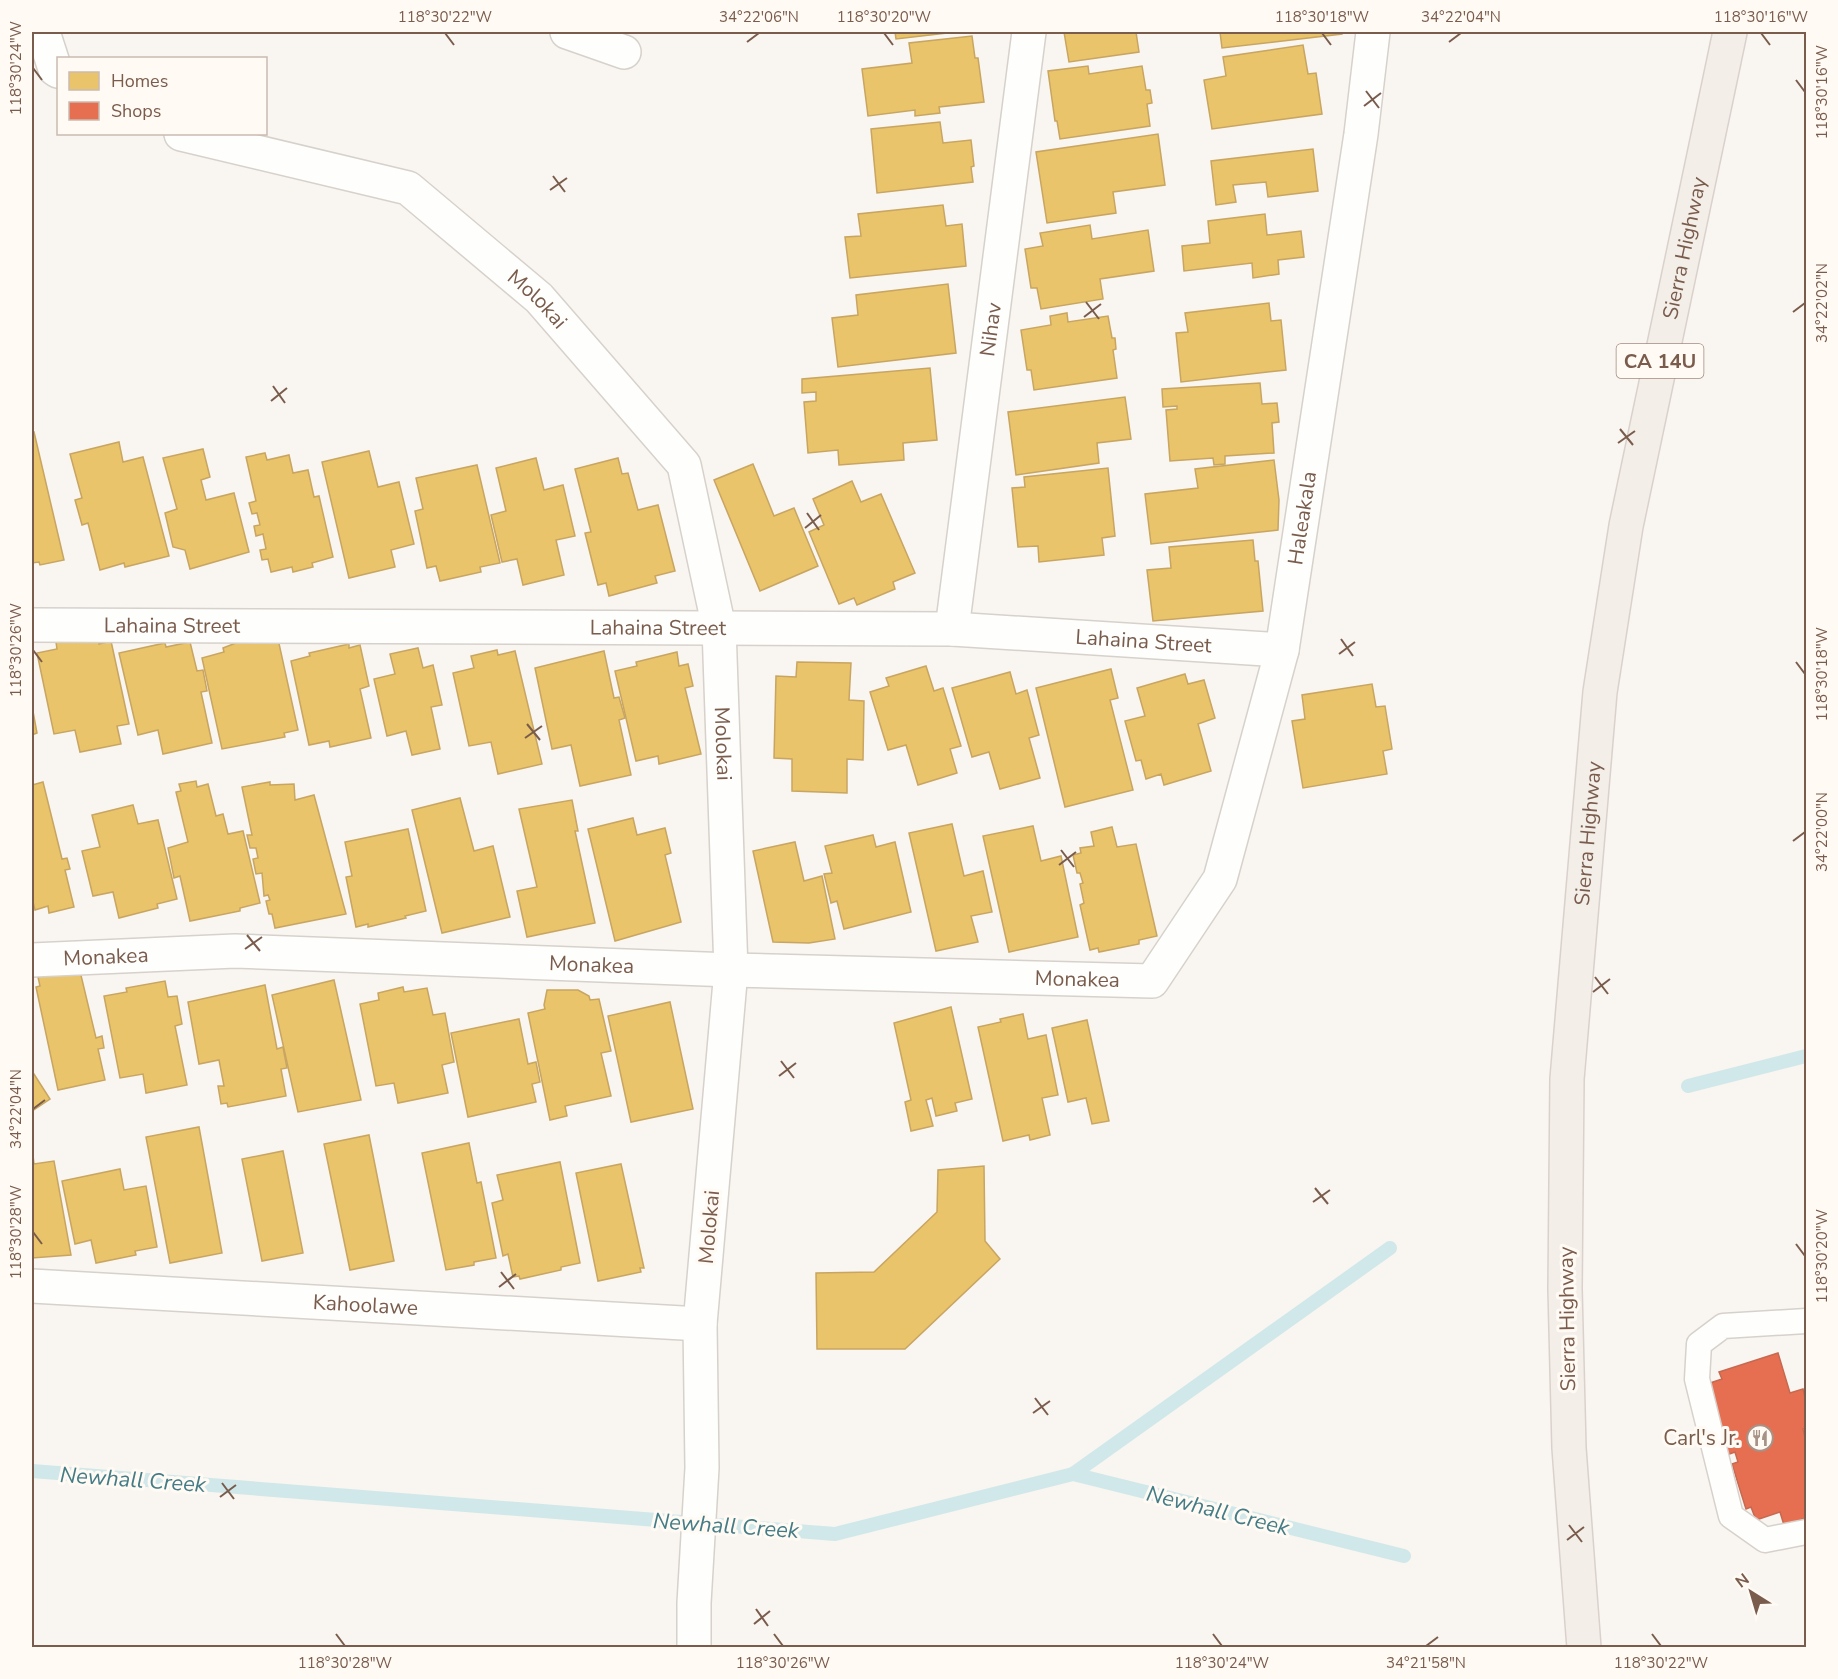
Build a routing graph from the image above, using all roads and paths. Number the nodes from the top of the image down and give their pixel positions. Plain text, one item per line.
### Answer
1 (43, 32) edge
2 (567, 32) edge
3 (1029, 32) edge
4 (1373, 32) edge
5 (1730, 32) edge
6 (624, 52) dead end
7 (57, 70) edge
8 (185, 135) edge
9 (32, 625) edge
10 (719, 628) junction
11 (952, 629) junction
12 (1282, 650) junction
13 (32, 960) edge
14 (731, 970) junction
15 (1152, 981) joint
16 (32, 1286) edge
17 (1806, 1321) edge
18 (700, 1324) junction
19 (1806, 1532) edge
20 (693, 1647) edge
21 (1584, 1647) edge

1 - 7 street
2 - 6 street
3 - 11 street, Nihav
4 - 12 street, Haleakala
5 - 21 main road, Sierra Highway / CA 14U
8 - 10 street, Molokai
9 - 10 street, Lahaina Street
10 - 11 street, Lahaina Street
10 - 14 street, Molokai
11 - 12 street, Lahaina Street
12 - 15 street, Haleakala
13 - 14 street, Monakea
14 - 15 street, Monakea
14 - 18 street, Molokai
16 - 18 street, Kahoolawe
17 - 19 lane
18 - 20 street, Molokai

